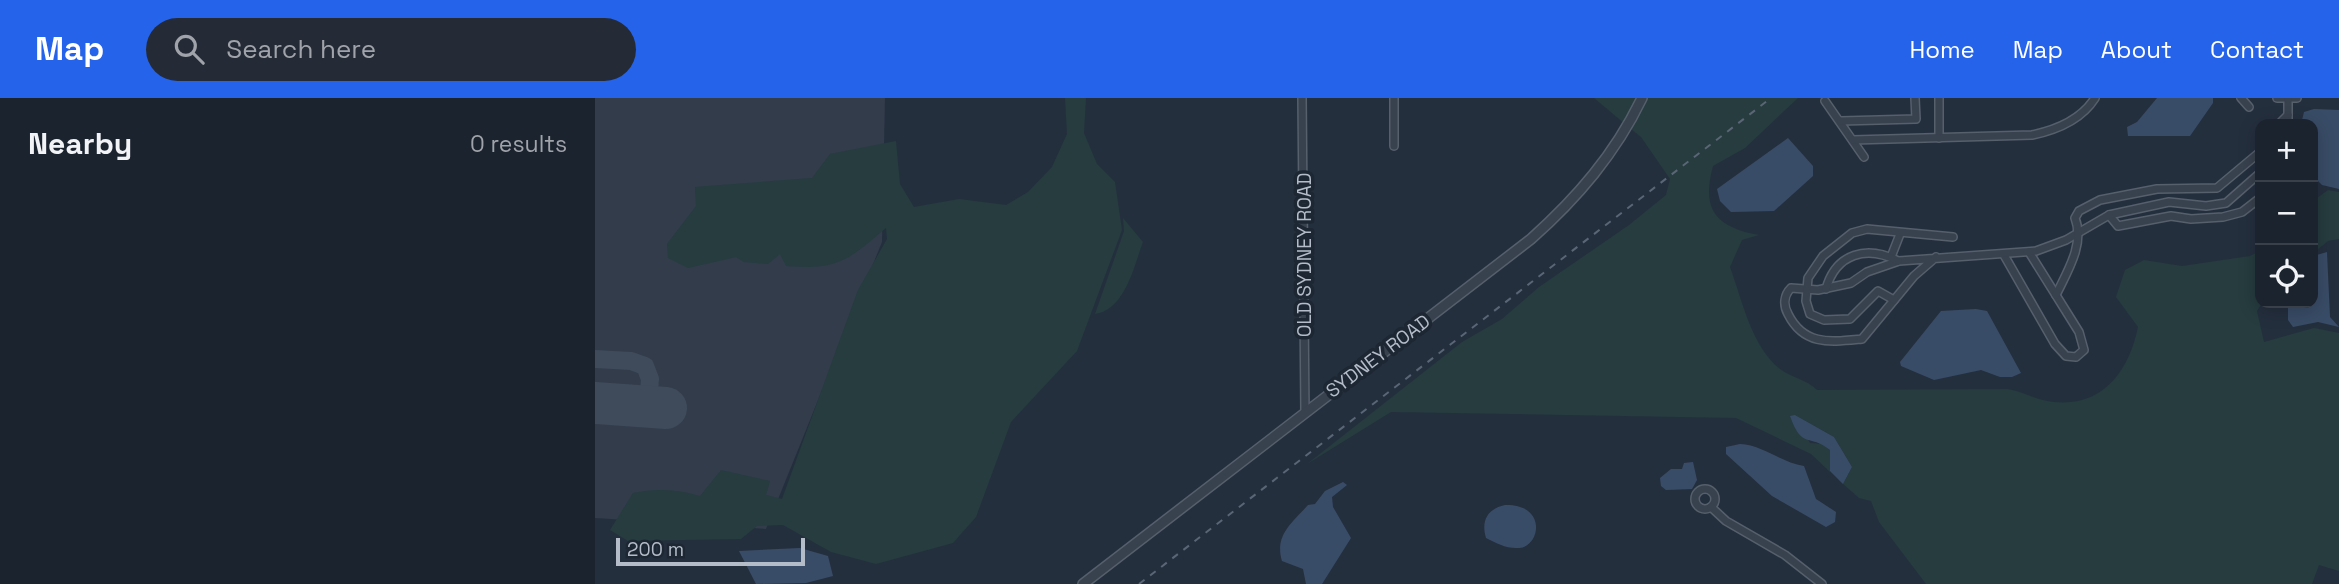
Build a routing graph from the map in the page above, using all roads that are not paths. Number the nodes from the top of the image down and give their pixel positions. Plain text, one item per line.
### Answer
1 (1302, 98) edge
2 (1394, 98) edge
3 (1642, 98) edge
4 (1915, 98) edge
5 (1940, 98) edge
6 (2095, 98) edge
7 (2241, 98) edge
8 (2277, 98) edge
9 (2293, 99) edge
10 (1825, 101) dead end
11 (2249, 107) dead end
12 (2288, 119) edge
13 (1841, 121) junction
14 (1939, 138) junction
15 (1853, 141) junction
16 (1394, 146) dead end
17 (2255, 156) edge
18 (1864, 157) dead end
19 (2255, 177) edge
20 (2255, 202) edge
21 (2109, 215) junction
22 (2078, 233) junction
23 (1900, 234) junction
24 (1953, 237) dead end
25 (2029, 252) junction
26 (2004, 255) junction
27 (1891, 257) junction
28 (1936, 257) junction
29 (1899, 261) junction
30 (1826, 289) junction
31 (1806, 290) junction
32 (2056, 295) junction
33 (1894, 300) junction
34 (1305, 412) junction
35 (1711, 506) dead end
36 (1083, 584) edge
37 (1822, 584) edge

1 - 34 street, OLD SYDNEY ROAD
2 - 16 street
3 - 34 street, SYDNEY ROAD
4 - 13 street
5 - 14 street
6 - 14 street
7 - 11 street
8 - 9 street
9 - 12 street
10 - 13 street
13 - 15 street
14 - 15 street
15 - 18 street
17 - 22 street
19 - 21 street
20 - 21 street
21 - 22 street
22 - 25 street
22 - 32 street
23 - 24 street
23 - 27 street
23 - 31 street
25 - 26 street
25 - 32 street
26 - 28 street
26 - 32 street
27 - 29 street
27 - 30 street
28 - 29 street
28 - 33 street
29 - 30 street
30 - 31 street
31 - 33 street
31 - 33 street
34 - 36 street, SYDNEY ROAD
35 - 37 street

